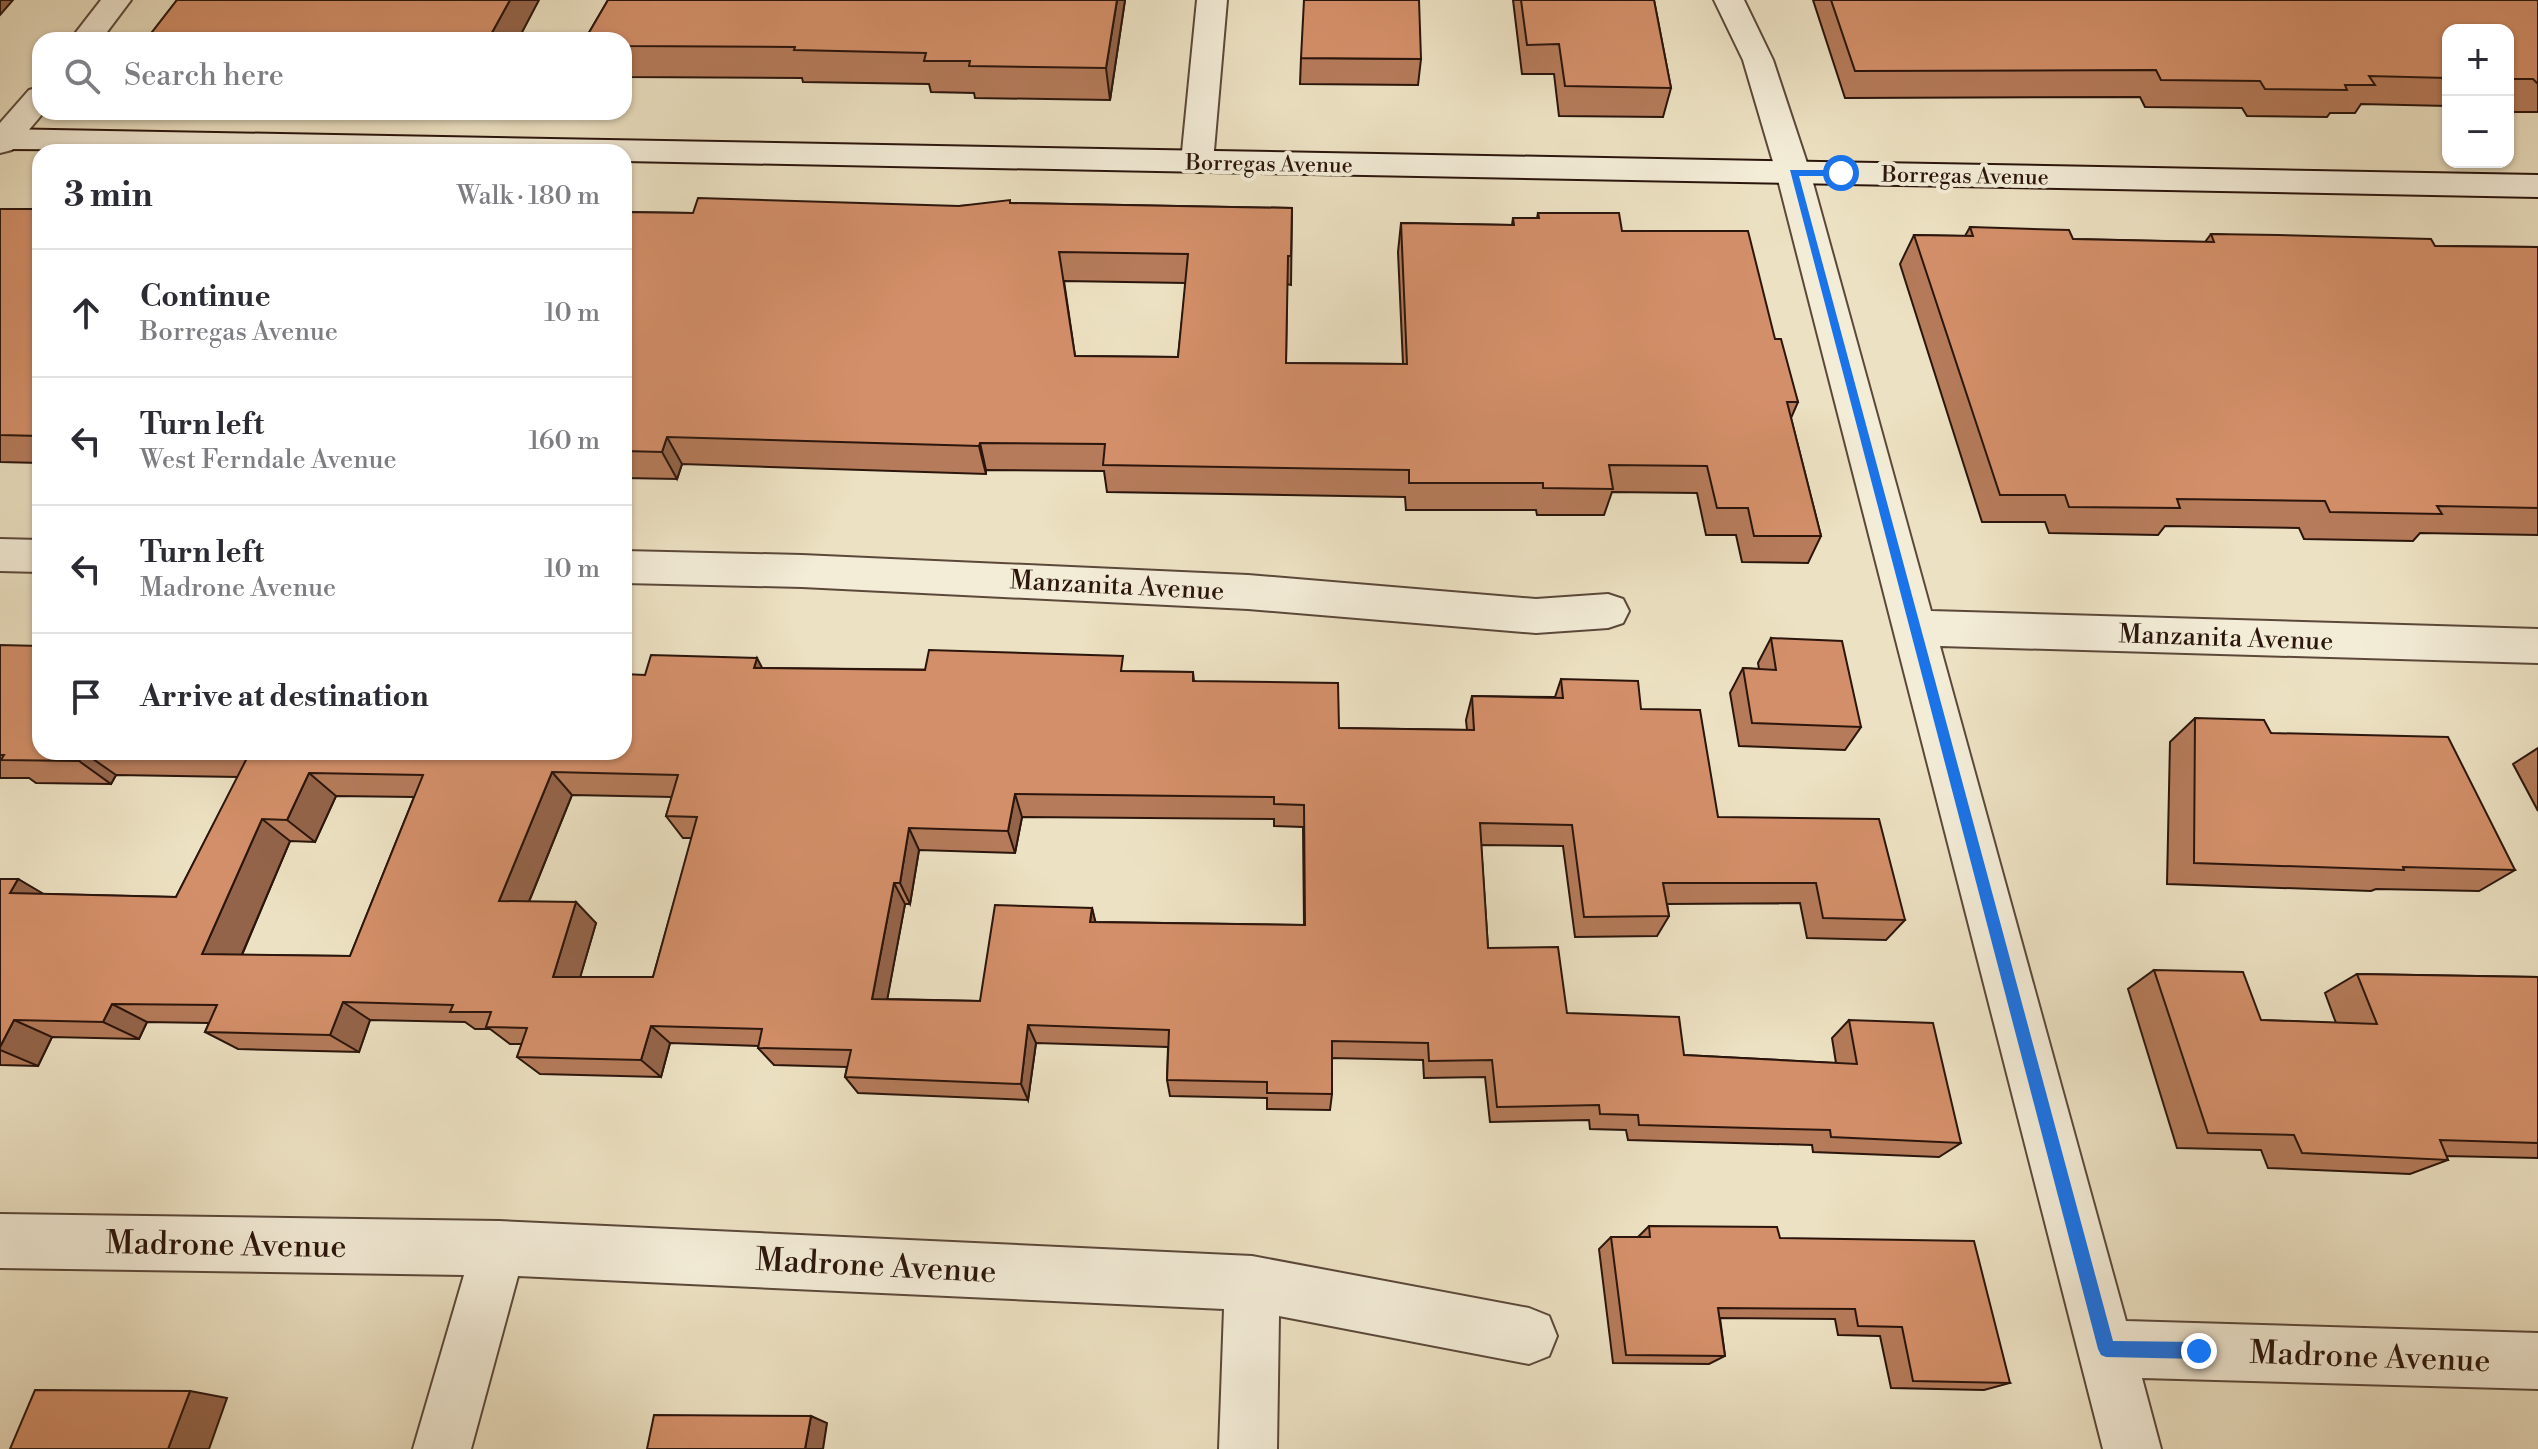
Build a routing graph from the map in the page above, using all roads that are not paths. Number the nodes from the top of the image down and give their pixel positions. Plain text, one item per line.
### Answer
1 (116, 0) edge
2 (1212, 0) edge
3 (1729, 0) edge
4 (91, 32) edge
5 (32, 106) edge
6 (1, 140) edge
7 (218, 144) edge
8 (632, 152) edge
9 (1197, 162) junction
10 (1793, 172) junction
11 (2538, 186) edge
12 (0, 555) edge
13 (32, 556) edge
14 (632, 567) edge
15 (1608, 611) dead end
16 (1914, 628) junction
17 (2538, 646) edge
18 (0, 1241) edge
19 (499, 1248) junction
20 (1252, 1283) junction
21 (1529, 1336) dead end
22 (2106, 1349) junction
23 (2538, 1361) edge
24 (442, 1449) edge
25 (1248, 1449) edge
26 (2132, 1449) edge

1 - 4 street
2 - 9 street
3 - 10 street
5 - 6 street
6 - 7 street, Borregas Avenue
8 - 9 street, Borregas Avenue
9 - 10 street, Borregas Avenue
10 - 11 street, Borregas Avenue
10 - 16 street
12 - 13 street
14 - 15 street, Manzanita Avenue
16 - 17 street, Manzanita Avenue
16 - 22 street
18 - 19 street, Madrone Avenue
19 - 20 street, Madrone Avenue
19 - 24 street
20 - 21 street, Madrone Avenue
20 - 25 street
22 - 23 street, Madrone Avenue
22 - 26 street

